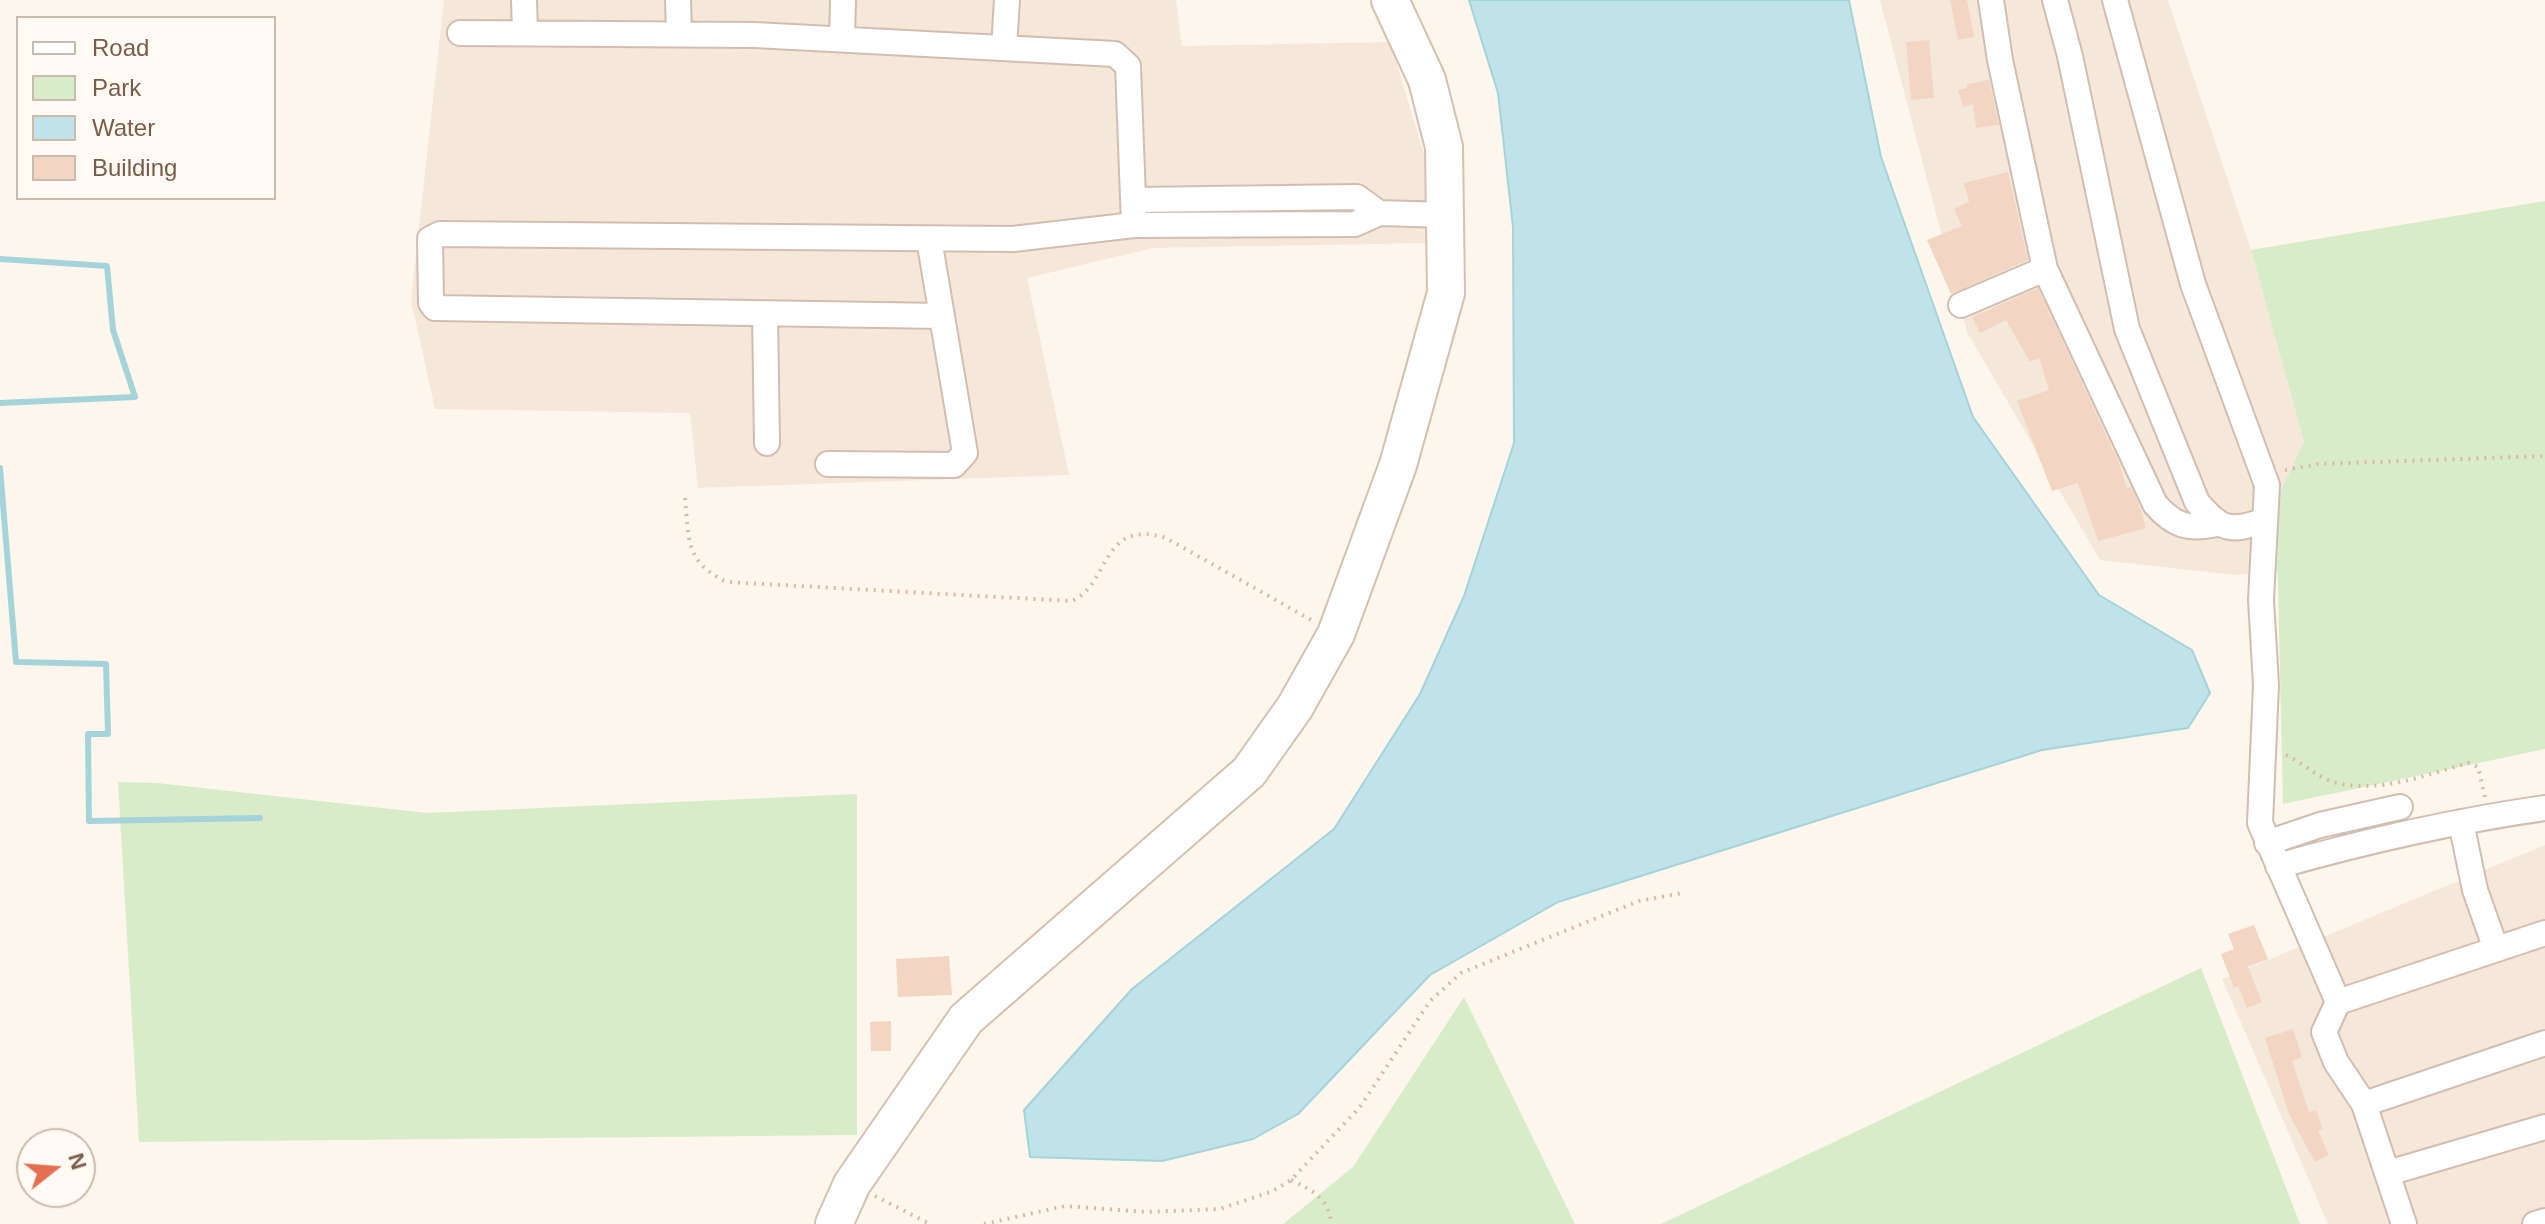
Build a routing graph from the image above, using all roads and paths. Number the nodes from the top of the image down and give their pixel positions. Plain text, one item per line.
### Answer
1 (524, 0) edge
2 (678, 0) edge
3 (843, 0) edge
4 (1007, 0) edge
5 (1390, 0) edge
6 (1991, 0) edge
7 (2055, 0) edge
8 (2115, 0) edge
9 (525, 32) junction
10 (460, 33) dead end
11 (679, 34) junction
12 (842, 39) junction
13 (1004, 48) junction
14 (1134, 200) junction
15 (1379, 213) junction
16 (1447, 215) junction
17 (1134, 225) junction
18 (929, 239) junction
19 (2045, 269) junction
20 (1961, 305) dead end
21 (765, 314) junction
22 (942, 316) junction
23 (767, 443) dead end
24 (2545, 456) edge
25 (828, 464) dead end
26 (2267, 485) junction
27 (685, 498) dead end
28 (2265, 520) junction
29 (2216, 524) junction
30 (1336, 634) junction
31 (2263, 744) junction
32 (2400, 807) dead end
33 (2545, 808) edge
34 (2487, 816) junction
35 (2461, 822) junction
36 (2267, 843) junction
37 (2278, 866) junction
38 (1682, 893) dead end
39 (2545, 933) edge
40 (2496, 949) junction
41 (2338, 1002) junction
42 (2545, 1043) edge
43 (2364, 1104) junction
44 (2545, 1127) edge
45 (2388, 1173) junction
46 (1291, 1180) junction
47 (852, 1184) junction
48 (2545, 1221) edge
49 (834, 1224) edge
50 (930, 1224) edge
51 (984, 1224) edge
52 (1331, 1224) edge
53 (2404, 1224) edge
54 (2535, 1224) edge

1 - 9 street
2 - 11 street
3 - 12 street
4 - 13 street
5 - 16 street
6 - 19 street
7 - 29 street
8 - 26 street
9 - 10 street
9 - 11 street
11 - 12 street
12 - 13 street
13 - 14 street
14 - 15 street
14 - 17 street
15 - 16 street
15 - 17 street
16 - 30 street
17 - 18 street
18 - 21 street
18 - 22 street
19 - 20 street
19 - 29 street
21 - 22 street
21 - 23 street
22 - 25 street
24 - 26 path
26 - 28 street
27 - 30 path
28 - 29 street
28 - 31 street
30 - 47 street
31 - 34 path
31 - 36 street
32 - 36 street
33 - 34 street
34 - 35 street
35 - 37 street
35 - 40 street
36 - 37 street
37 - 41 street
38 - 46 path
39 - 40 street
40 - 41 street
41 - 43 street
42 - 43 street
43 - 45 street
44 - 45 street
45 - 53 street
46 - 51 path
46 - 52 path
47 - 49 street
47 - 50 path
48 - 54 street

